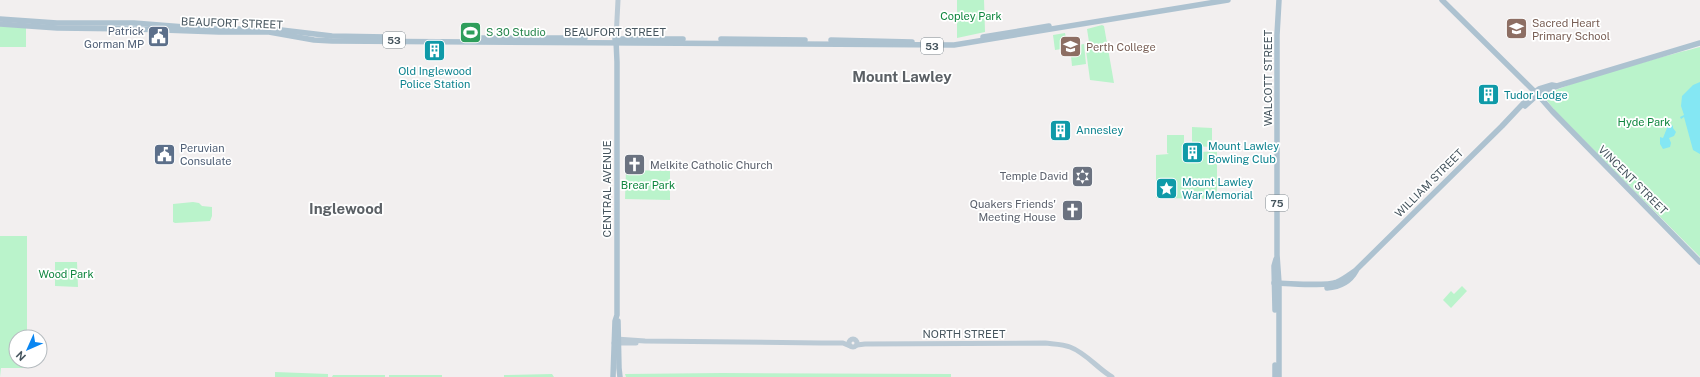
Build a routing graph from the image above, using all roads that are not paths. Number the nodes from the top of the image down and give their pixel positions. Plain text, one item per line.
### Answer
1 (618, 0) edge
2 (1205, 0) edge
3 (1228, 0) edge
4 (1276, 0) edge
5 (1279, 0) edge
6 (1442, 0) edge
7 (0, 19) edge
8 (1278, 21) junction
9 (0, 24) edge
10 (618, 41) junction
11 (1700, 42) edge
12 (1535, 94) junction
13 (1700, 262) edge
14 (1277, 285) junction
15 (617, 341) junction
16 (613, 377) edge
17 (620, 377) edge
18 (1112, 377) edge
19 (1275, 377) edge
20 (1279, 377) edge

1 - 10 main road, CENTRAL AVENUE
2 - 10 main road, BEAUFORT STREET / 53
3 - 10 main road, BEAUFORT STREET / 53
4 - 8 main road, WALCOTT STREET / 75
5 - 8 main road, WALCOTT STREET / 75
6 - 12 main road, VINCENT STREET
7 - 10 main road, BEAUFORT STREET / 53
8 - 14 main road, WALCOTT STREET / 75
9 - 10 main road, BEAUFORT STREET / 53
10 - 15 main road, CENTRAL AVENUE
11 - 12 main road, WILLIAM STREET
12 - 13 main road, VINCENT STREET
12 - 14 main road, WILLIAM STREET
14 - 19 main road, WALCOTT STREET / 75
14 - 20 main road, WALCOTT STREET / 75
15 - 16 main road, CENTRAL AVENUE
15 - 17 main road, CENTRAL AVENUE
15 - 18 main road, NORTH STREET

